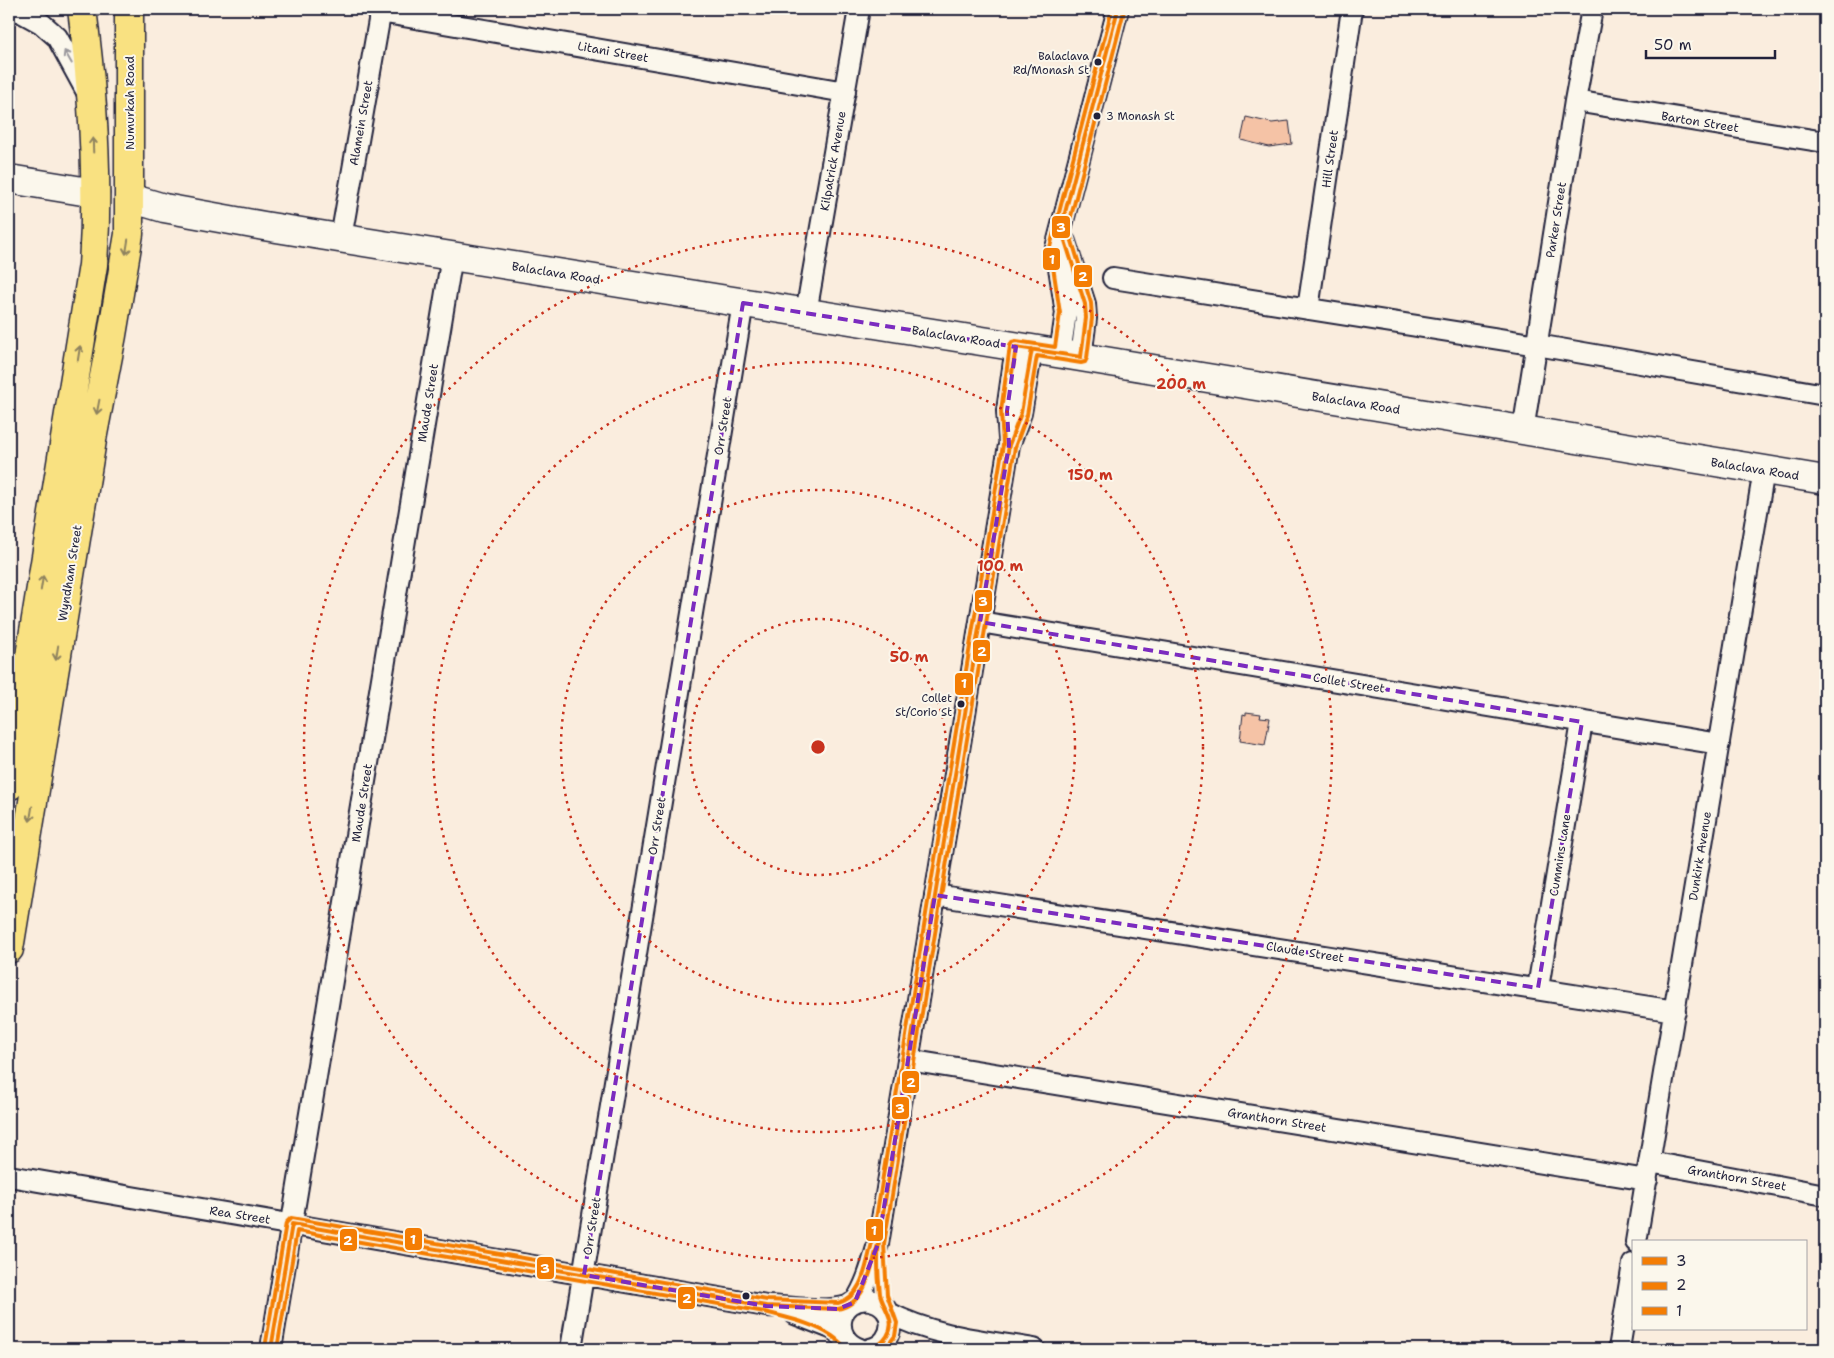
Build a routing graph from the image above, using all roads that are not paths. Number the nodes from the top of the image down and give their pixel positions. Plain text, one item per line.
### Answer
1 (82, 9) edge
2 (129, 9) edge
3 (859, 9) edge
4 (1118, 9) edge
5 (1352, 9) edge
6 (1592, 9) edge
7 (17, 10) edge
8 (381, 10) edge
9 (845, 92) junction
10 (91, 100) junction
11 (1575, 101) junction
12 (1825, 142) edge
13 (9, 179) edge
14 (95, 193) junction
15 (130, 198) junction
16 (341, 238) junction
17 (452, 256) junction
18 (1113, 278) dead end
19 (743, 303) junction
20 (1308, 309) junction
21 (806, 313) junction
22 (1537, 345) junction
23 (1024, 348) junction
24 (1070, 356) junction
25 (1825, 395) edge
26 (1523, 431) junction
27 (1764, 470) junction
28 (1825, 480) edge
29 (980, 622) junction
30 (1582, 722) junction
31 (1719, 744) junction
32 (9, 786) edge
33 (935, 895) junction
34 (9, 949) edge
35 (1538, 988) junction
36 (1675, 1010) junction
37 (908, 1060) junction
38 (1648, 1171) junction
39 (9, 1176) edge
40 (1825, 1195) edge
41 (292, 1224) junction
42 (1636, 1240) edge
43 (878, 1244) junction
44 (1632, 1270) edge
45 (584, 1275) junction
46 (852, 1304) junction
47 (766, 1306) junction
48 (885, 1309) junction
49 (957, 1337) junction
50 (863, 1345) edge
51 (271, 1349) edge
52 (571, 1349) edge
53 (1034, 1349) edge
54 (1619, 1349) edge

1 - 10 highway
2 - 15 highway, Numurkah Road
3 - 9 street, Kilpatrick Avenue
4 - 24 street
5 - 20 street, Hill Street
6 - 11 street, Parker Street
10 -> 7 street
8 - 9 street, Litani Street
8 - 16 street, Alamein Street
9 - 21 street, Kilpatrick Avenue
14 -> 10 highway
11 - 12 street, Barton Street
11 - 22 street, Parker Street
13 - 14 main road
14 - 15 highway
32 -> 14 highway, Wyndham Street
15 - 16 main road, Balaclava Road
15 -> 34 highway, Wyndham Street
16 - 17 main road, Balaclava Road
17 - 19 main road, Balaclava Road
17 - 41 street, Maude Street
18 - 20 street
19 - 21 main road, Balaclava Road
19 - 45 street, Orr Street
20 - 22 street
21 - 23 main road, Balaclava Road
22 - 25 street
22 - 26 street, Parker Street
23 - 24 main road, Balaclava Road
23 - 29 street
24 - 26 main road, Balaclava Road
26 - 27 main road, Balaclava Road
27 - 28 main road, Balaclava Road
27 - 31 street, Dunkirk Avenue
29 - 30 street, Collet Street
29 - 33 street
30 - 31 street, Collet Street
30 - 35 street, Cummins Lane
31 - 36 street, Dunkirk Avenue
33 - 35 street, Claude Street
33 - 37 street
35 - 36 street, Claude Street
36 - 38 street, Dunkirk Avenue
37 - 38 street, Granthorn Street
37 - 43 street
38 - 40 street, Granthorn Street
38 - 42 street, Dunkirk Avenue
39 - 41 street, Rea Street
41 - 45 street, Rea Street
41 - 51 street, Maude Street
43 - 46 street
43 - 48 street
44 - 54 street
45 - 47 street, Rea Street
45 - 52 street, Orr Street
46 - 47 street, Rea Street
46 - 48 street
46 - 50 street
47 - 50 street, Rea Street
48 - 49 street
48 - 50 street
49 - 50 street
49 - 53 street

